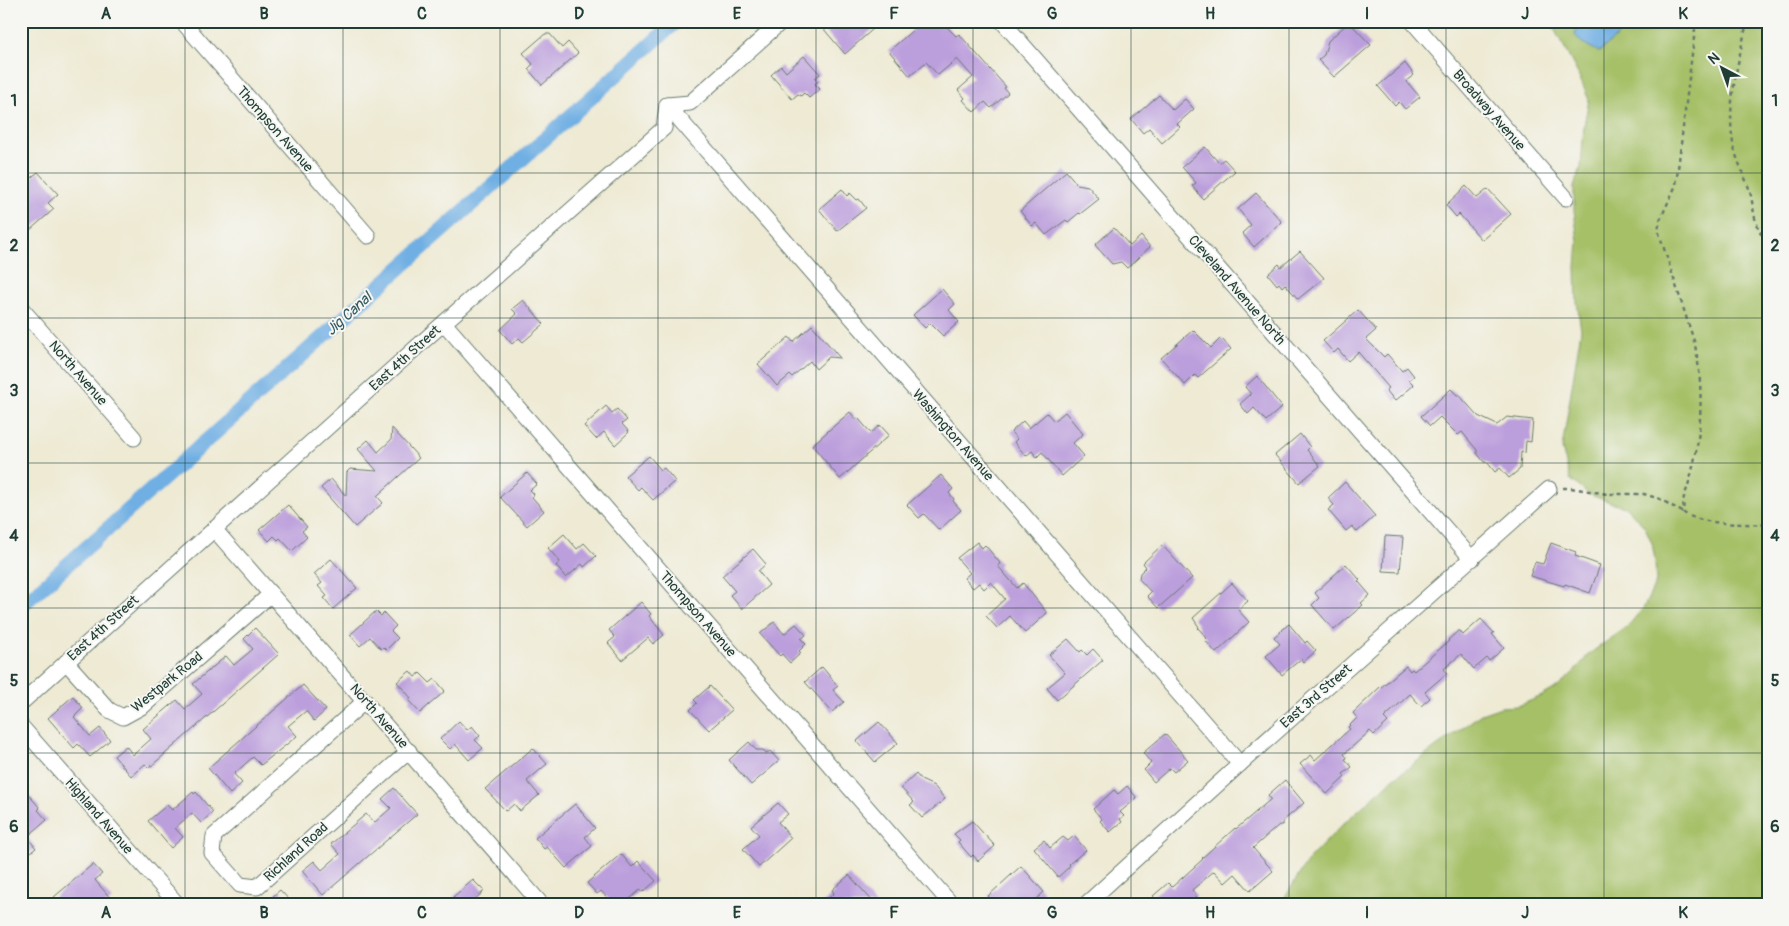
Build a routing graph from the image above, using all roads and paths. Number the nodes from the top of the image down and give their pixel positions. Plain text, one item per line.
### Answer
1 (182, 21) edge
2 (782, 21) edge
3 (1002, 21) edge
4 (1412, 21) edge
5 (1696, 21) edge
6 (1747, 21) edge
7 (667, 105) junction
8 (1566, 198) dead end
9 (368, 236) dead end
10 (1768, 246) edge
11 (21, 308) edge
12 (444, 323) junction
13 (134, 438) dead end
14 (1550, 489) joint
15 (1684, 513) junction
16 (1768, 525) edge
17 (214, 529) junction
18 (1472, 559) junction
19 (271, 594) junction
20 (66, 662) junction
21 (365, 701) junction
22 (21, 703) edge
23 (21, 726) edge
24 (409, 751) junction
25 (1240, 764) junction
26 (178, 905) edge
27 (542, 905) edge
28 (952, 905) edge
29 (1085, 905) edge

1 - 9 street, Thompson Avenue
2 - 7 street
3 - 18 street, Cleveland Avenue North
4 - 8 street, Broadway Avenue
5 - 15 path
6 - 10 path
7 - 12 street, East 4th Street
7 - 25 street, Washington Avenue
11 - 13 street, North Avenue
12 - 17 street, East 4th Street
12 - 28 street, Thompson Avenue
14 - 15 path
14 - 18 street, East 3rd Street
15 - 16 path
17 - 19 street, North Avenue
17 - 20 street, East 4th Street
18 - 25 street, East 3rd Street
19 - 20 street, Westpark Road
19 - 21 street, North Avenue
20 - 22 street, East 4th Street
21 - 24 street, North Avenue
21 - 24 street, Richland Road
23 - 26 street, Highland Avenue
24 - 27 street, North Avenue
25 - 29 street, East 3rd Street

